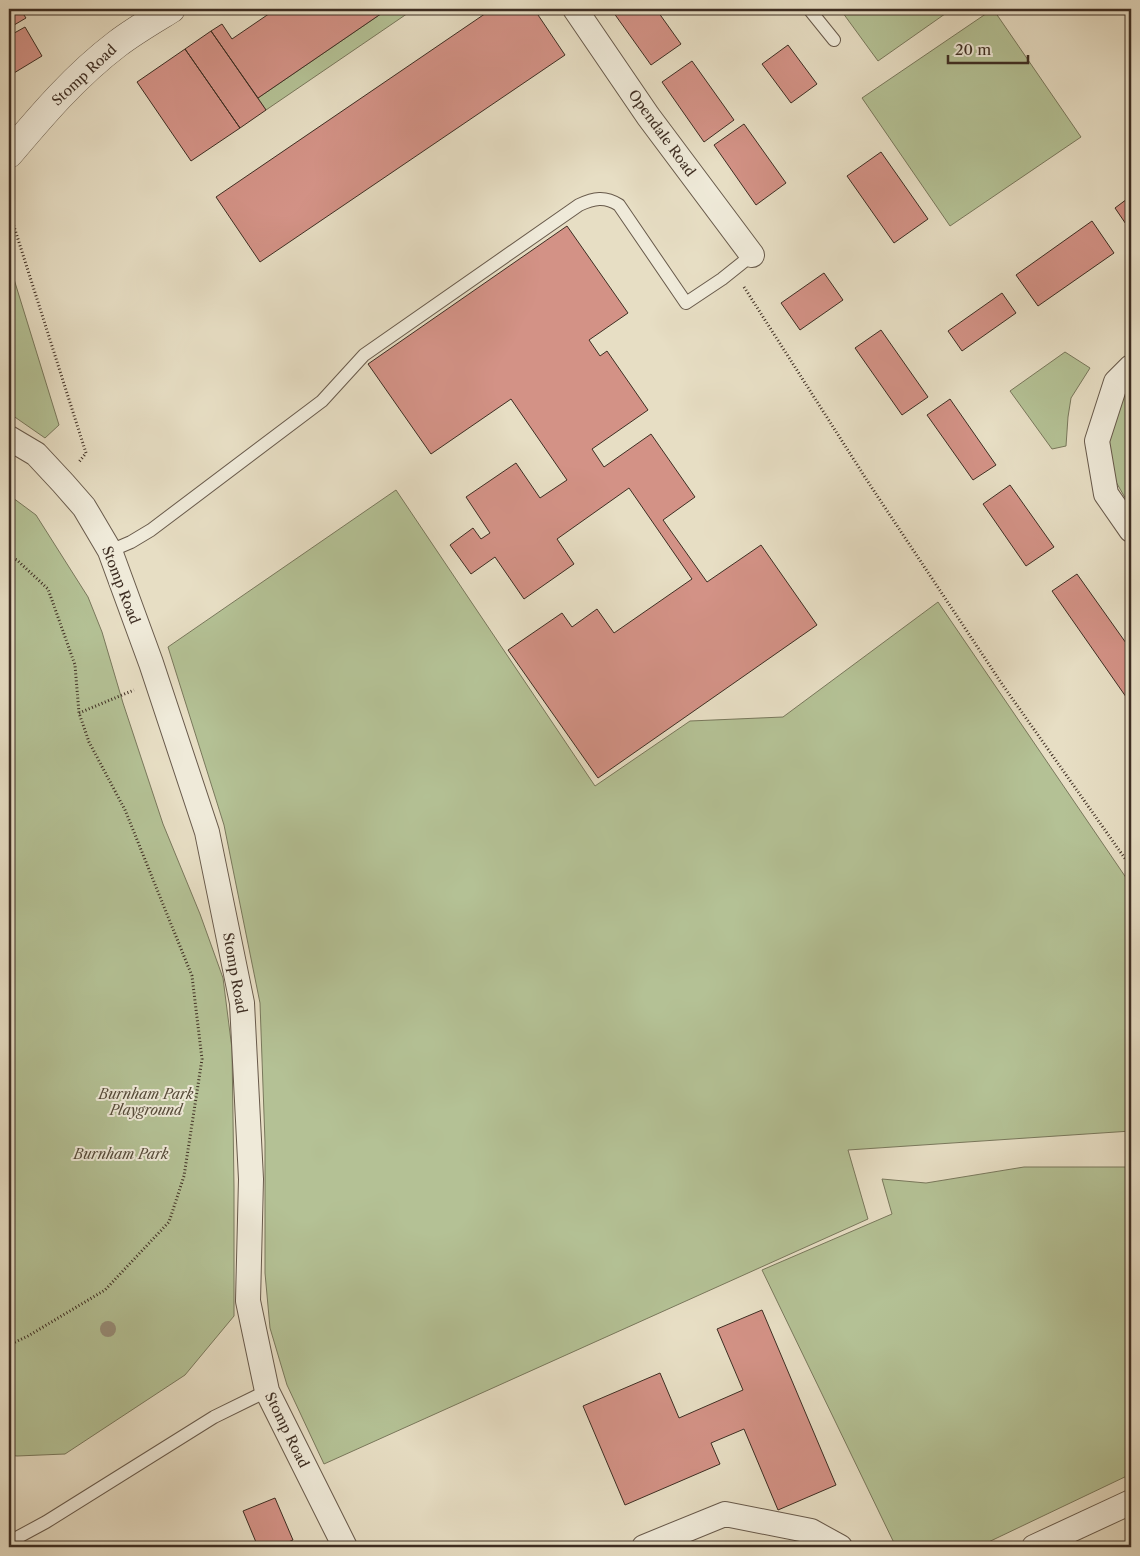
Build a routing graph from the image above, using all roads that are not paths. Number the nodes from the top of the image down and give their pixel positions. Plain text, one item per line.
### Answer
1 (171, 9) edge
2 (575, 9) edge
3 (809, 9) edge
4 (834, 40) dead end
5 (9, 154) edge
6 (752, 255) joint
7 (1131, 367) edge
8 (9, 438) edge
9 (1131, 530) edge
10 (110, 551) junction
11 (267, 1392) junction
12 (1131, 1502) edge
13 (9, 1542) edge
14 (345, 1547) edge
15 (644, 1547) edge
16 (840, 1547) edge
17 (1034, 1547) edge

1 - 5 street, Stomp Road
2 - 6 street, Opendale Road
3 - 4 lane
6 - 10 lane
7 - 9 street
8 - 10 street, Stomp Road
10 - 11 street, Stomp Road
11 - 13 lane
11 - 14 street, Stomp Road
12 - 17 street
15 - 16 street

